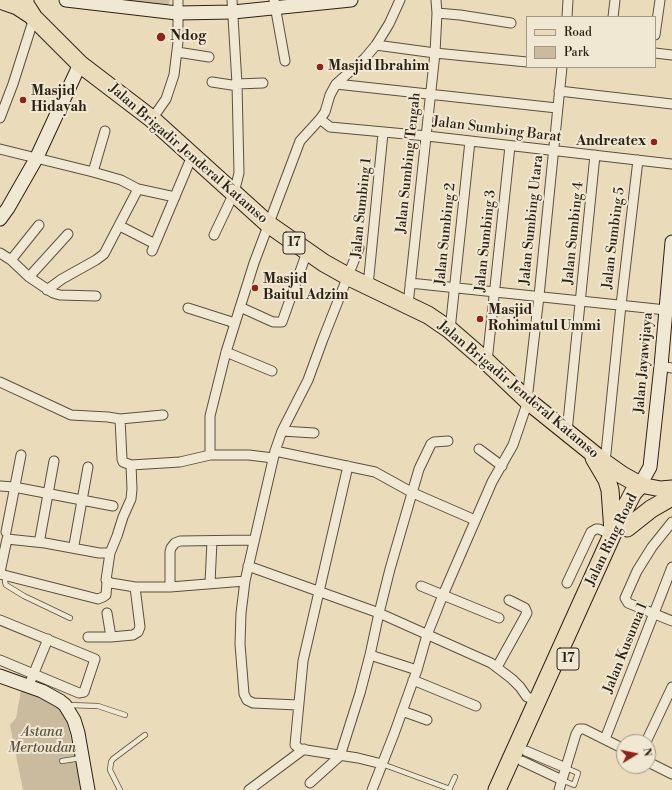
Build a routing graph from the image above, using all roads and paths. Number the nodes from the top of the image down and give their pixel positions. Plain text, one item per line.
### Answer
1 (25, 0) edge
2 (66, 0) edge
3 (178, 0) edge
4 (351, 0) edge
5 (400, 0) edge
6 (436, 0) edge
7 (568, 0) edge
8 (614, 0) edge
9 (660, 0) edge
10 (0, 1) edge
11 (274, 4) edge
12 (233, 6) edge
13 (177, 13) junction
14 (437, 13) junction
15 (567, 16) edge
16 (613, 16) edge
17 (34, 18) junction
18 (511, 22) dead end
19 (656, 28) edge
20 (376, 45) junction
21 (177, 52) junction
22 (435, 53) junction
23 (656, 53) edge
24 (672, 55) edge
25 (209, 58) dead end
26 (286, 61) dead end
27 (526, 62) edge
28 (80, 64) junction
29 (562, 68) edge
30 (212, 82) dead end
31 (263, 83) dead end
32 (336, 84) junction
33 (237, 85) junction
34 (559, 91) junction
35 (430, 94) junction
36 (672, 104) edge
37 (557, 108) junction
38 (0, 118) edge
39 (152, 119) junction
40 (320, 119) junction
41 (105, 131) dead end
42 (383, 133) junction
43 (427, 136) junction
44 (470, 141) junction
45 (510, 146) junction
46 (0, 149) edge
47 (553, 151) junction
48 (595, 155) junction
49 (192, 156) junction
50 (36, 159) junction
51 (638, 160) junction
52 (672, 164) edge
53 (93, 172) junction
54 (138, 189) junction
55 (234, 193) junction
56 (175, 197) junction
57 (0, 219) edge
58 (268, 224) junction
59 (39, 225) dead end
60 (120, 226) junction
61 (68, 234) dead end
62 (214, 235) dead end
63 (672, 242) edge
64 (359, 248) dead end
65 (307, 252) junction
66 (0, 253) edge
67 (11, 260) junction
68 (29, 277) junction
69 (349, 277) junction
70 (410, 283) junction
71 (368, 286) junction
72 (455, 288) junction
73 (670, 288) edge
74 (47, 290) junction
75 (495, 292) junction
76 (96, 296) dead end
77 (539, 296) junction
78 (581, 300) junction
79 (408, 305) junction
80 (620, 305) junction
81 (240, 307) junction
82 (188, 308) dead end
83 (666, 310) junction
84 (235, 323) junction
85 (450, 330) junction
86 (226, 352) junction
87 (487, 362) junction
88 (667, 367) edge
89 (272, 371) dead end
90 (0, 382) edge
91 (527, 400) junction
92 (163, 415) dead end
93 (120, 419) junction
94 (282, 431) junction
95 (567, 432) junction
96 (314, 434) dead end
97 (448, 441) dead end
98 (479, 449) dead end
99 (590, 451) junction
100 (274, 454) junction
101 (21, 455) dead end
102 (210, 455) junction
103 (54, 461) dead end
104 (604, 463) junction
105 (131, 465) junction
106 (348, 466) junction
107 (502, 466) junction
108 (88, 467) dead end
109 (640, 485) junction
110 (0, 486) edge
111 (14, 487) junction
112 (672, 488) edge
113 (413, 493) junction
114 (49, 494) junction
115 (672, 497) edge
116 (81, 500) junction
117 (113, 506) dead end
118 (475, 520) junction
119 (672, 522) edge
120 (618, 532) junction
121 (4, 536) edge
122 (40, 538) dead end
123 (254, 540) junction
124 (212, 541) junction
125 (74, 545) dead end
126 (110, 553) junction
127 (248, 566) junction
128 (672, 567) edge
129 (2, 574) edge
130 (245, 581) junction
131 (107, 582) junction
132 (210, 583) junction
133 (567, 583) dead end
134 (421, 586) dead end
135 (135, 587) junction
136 (170, 587) junction
137 (319, 591) junction
138 (443, 595) junction
139 (509, 600) dead end
140 (107, 613) dead end
141 (379, 613) junction
142 (655, 613) junction
143 (70, 618) dead end
144 (499, 618) dead end
145 (0, 620) edge
146 (672, 621) edge
147 (428, 635) junction
148 (88, 637) dead end
149 (111, 637) junction
150 (48, 639) junction
151 (370, 654) junction
152 (0, 660) edge
153 (497, 667) junction
154 (417, 670) junction
155 (0, 676) edge
156 (31, 680) junction
157 (413, 680) junction
158 (672, 687) edge
159 (537, 700) junction
160 (668, 704) edge
161 (65, 705) junction
162 (298, 705) junction
163 (476, 706) dead end
164 (402, 711) junction
165 (125, 715) dead end
166 (427, 720) dead end
167 (651, 734) edge
168 (145, 735) dead end
169 (605, 739) junction
170 (616, 745) edge
171 (304, 749) junction
172 (340, 756) junction
173 (524, 756) junction
174 (82, 758) junction
175 (62, 761) dead end
176 (382, 764) junction
177 (656, 766) edge
178 (566, 768) junction
179 (672, 774) edge
180 (455, 778) dead end
181 (562, 780) junction
182 (310, 783) dead end
183 (88, 790) edge
184 (120, 790) edge
185 (249, 790) edge
186 (372, 790) edge
187 (450, 790) edge
188 (497, 790) edge
189 (509, 790) edge
190 (559, 790) edge

1 - 17 highway, Jalan Brigadir Jenderal Katamso / 17
2 - 13 main road
3 - 13 street
4 - 11 main road
5 - 20 street
6 - 14 street, Jalan Sumbing Tengah
7 - 15 street
8 - 16 street
9 - 19 street
10 - 17 main road
11 - 12 main road
11 - 26 street
12 - 13 main road
12 - 33 street
13 - 21 street
14 - 18 street
14 - 22 street, Jalan Sumbing Tengah
17 - 28 highway, Jalan Brigadir Jenderal Katamso / 17
17 - 38 street
20 - 22 street
20 - 32 street
21 - 25 street
21 - 39 street
22 - 27 street
22 - 35 street, Jalan Sumbing Tengah
23 - 24 street
28 - 39 highway, Jalan Brigadir Jenderal Katamso / 17
28 - 50 main road
29 - 34 street, Jalan Sumbing Utara
30 - 33 street
31 - 33 street
32 - 35 street
32 - 40 street
33 - 55 street
34 - 36 street
34 - 37 street, Jalan Sumbing Utara
35 - 37 street
35 - 43 street, Jalan Sumbing Tengah
37 - 47 street, Jalan Sumbing Utara
39 - 49 highway, Jalan Brigadir Jenderal Katamso / 17
40 - 42 street, Jalan Sumbing Barat
40 - 58 street
41 - 53 street
42 - 43 street, Jalan Sumbing Barat
42 - 71 street, Jalan Sumbing 1
43 - 44 street, Jalan Sumbing Barat
43 - 70 street, Jalan Sumbing Tengah
44 - 45 street, Jalan Sumbing Barat
44 - 72 street, Jalan Sumbing 2
45 - 47 street, Jalan Sumbing Barat
45 - 75 street, Jalan Sumbing 3
46 - 50 street
47 - 48 street, Jalan Sumbing Barat
47 - 77 street, Jalan Sumbing Utara
48 - 51 street, Jalan Sumbing Barat
48 - 78 street, Jalan Sumbing 4
49 - 55 highway, Jalan Brigadir Jenderal Katamso / 17
49 - 56 street
50 - 53 street
50 - 57 main road
51 - 52 street, Jalan Sumbing Barat
51 - 80 street, Jalan Sumbing 5
53 - 54 street
54 - 56 street
54 - 60 street
55 - 58 highway, Jalan Brigadir Jenderal Katamso / 17
55 - 62 street
56 - 60 street
58 - 65 highway, Jalan Brigadir Jenderal Katamso / 17
58 - 81 street
59 - 67 street
60 - 74 street
61 - 68 street
63 - 73 main road, Jalan Jayawijaya
64 - 69 street
65 - 69 highway, Jalan Brigadir Jenderal Katamso / 17
65 - 81 street
66 - 67 street
67 - 68 street
68 - 74 street
69 - 71 highway, Jalan Brigadir Jenderal Katamso / 17
69 - 94 street
70 - 72 street
70 - 79 street, Jalan Sumbing Tengah
71 - 79 highway, Jalan Brigadir Jenderal Katamso / 17
72 - 75 street
72 - 85 street, Jalan Sumbing 2
73 - 83 main road, Jalan Jayawijaya
74 - 76 street
75 - 77 street
75 - 87 street, Jalan Sumbing 3
77 - 78 street
77 - 91 street, Jalan Sumbing Utara
78 - 80 street
78 - 95 street, Jalan Sumbing 4
79 - 85 highway, Jalan Brigadir Jenderal Katamso / 17
80 - 83 street
80 - 104 street, Jalan Sumbing 5
81 - 84 street
82 - 84 street
83 - 88 main road, Jalan Jayawijaya
84 - 86 street
85 - 87 highway, Jalan Brigadir Jenderal Katamso / 17
86 - 89 street
86 - 102 street
87 - 91 highway, Jalan Brigadir Jenderal Katamso / 17
88 - 109 main road, Jalan Jayawijaya
90 - 93 street
91 - 95 highway, Jalan Brigadir Jenderal Katamso / 17
91 - 107 street, Jalan Sumbing Utara
92 - 93 street
93 - 105 street
94 - 96 street
94 - 100 street
95 - 99 highway, Jalan Brigadir Jenderal Katamso / 17
97 - 113 street
98 - 107 street
99 - 104 highway, Jalan Brigadir Jenderal Katamso / 17
99 - 120 highway, 17
100 - 102 street
100 - 106 street
100 - 123 street
101 - 111 street
102 - 105 street
103 - 114 street
104 - 109 highway, Jalan Brigadir Jenderal Katamso / 17
105 - 126 street
106 - 113 street
106 - 137 street
107 - 118 street, Jalan Sumbing Utara
108 - 116 street
109 - 112 main road
109 - 120 highway, Jalan Ring Road / 17
110 - 111 street
111 - 114 street
111 - 121 street
113 - 118 street
113 - 141 street
114 - 116 street
114 - 122 street
115 - 120 highway
116 - 117 street
116 - 125 street
118 - 138 street, Jalan Sumbing Utara
119 - 142 street
120 - 133 street
120 - 159 highway, Jalan Ring Road / 17
120 - 173 highway, Jalan Ring Road / 17
121 - 126 street
121 - 129 street
123 - 124 street
123 - 127 street
124 - 132 street
124 - 136 street
126 - 131 street
127 - 130 street
127 - 137 street
128 - 142 street, Jalan Kusuma 1
129 - 131 street
129 - 143 lane
130 - 132 street
130 - 162 street
131 - 135 street
132 - 136 street
134 - 138 street
135 - 136 street
135 - 149 street
137 - 141 street
137 - 162 street
138 - 144 street
138 - 147 street, Jalan Sumbing Utara
139 - 153 street
140 - 149 street
141 - 147 street
141 - 151 street
142 - 146 street
142 - 169 street, Jalan Kusuma 1
145 - 150 street
147 - 153 street
147 - 154 street, Jalan Sumbing Utara
148 - 149 street
150 - 156 street
150 - 156 street
151 - 154 street
151 - 172 street
152 - 156 street
153 - 159 street
154 - 157 street, Jalan Sumbing Utara
155 - 156 main road
156 - 161 main road
157 - 163 street
157 - 164 street, Jalan Sumbing Utara
158 - 160 street
159 - 188 highway, Jalan Ring Road / 17
160 - 167 street
161 - 165 lane
161 - 174 main road
162 - 171 street
164 - 166 street
164 - 176 street, Jalan Sumbing Utara
168 - 184 lane
169 - 170 street
169 - 178 street
171 - 172 street
171 - 185 street
172 - 176 street
172 - 182 street
173 - 178 street
173 - 181 street
173 - 189 highway, Jalan Ring Road / 17
174 - 175 lane
174 - 183 main road
176 - 186 street, Jalan Sumbing Utara
176 - 187 lane
177 - 179 street
178 - 181 street
178 - 181 lane
180 - 187 lane
181 - 190 street

